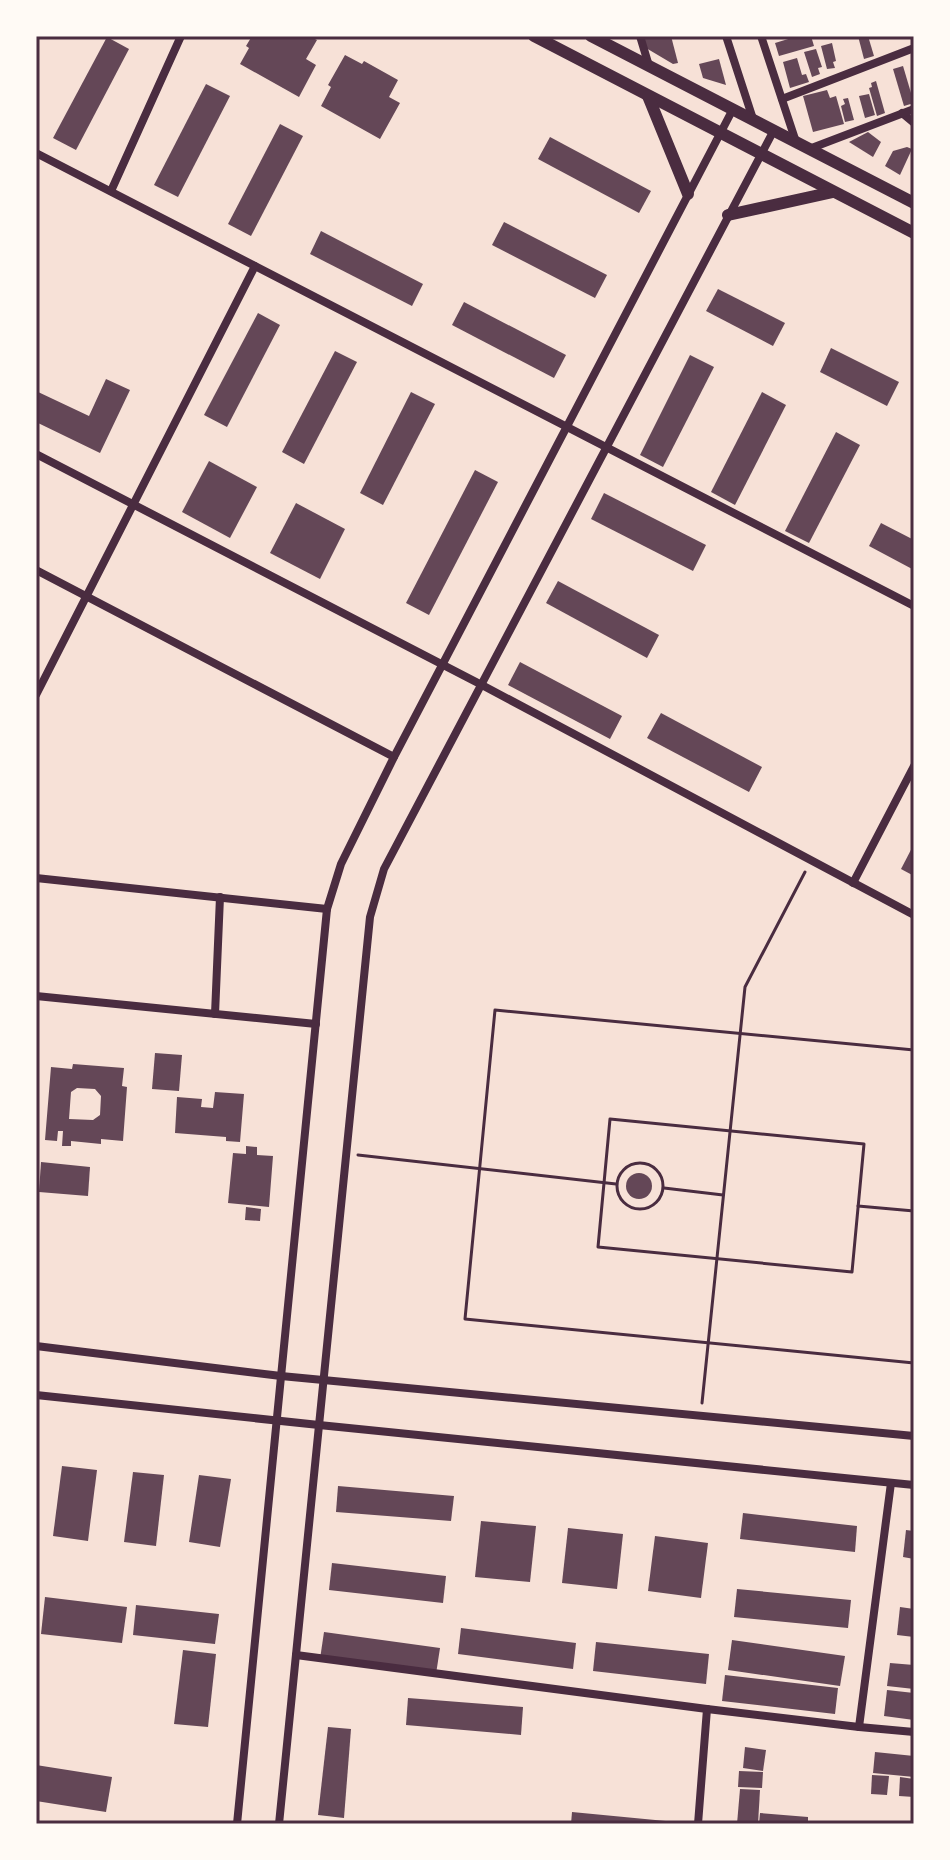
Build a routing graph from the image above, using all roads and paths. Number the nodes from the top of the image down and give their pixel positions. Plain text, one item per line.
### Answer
1 (181, 36) edge
2 (534, 36) edge
3 (591, 36) edge
4 (640, 36) edge
5 (726, 36) edge
6 (761, 36) edge
7 (914, 48) edge
8 (649, 66) junction
9 (648, 96) junction
10 (782, 99) junction
11 (733, 109) junction
12 (914, 109) edge
13 (902, 113) junction
14 (753, 119) junction
15 (914, 123) edge
16 (774, 130) junction
17 (720, 133) junction
18 (796, 142) junction
19 (809, 149) junction
20 (36, 153) edge
21 (760, 155) junction
22 (111, 191) junction
23 (833, 192) junction
24 (688, 194) junction
25 (914, 203) edge
26 (728, 215) junction
27 (914, 233) edge
28 (255, 266) junction
29 (566, 427) junction
30 (606, 447) junction
31 (36, 454) edge
32 (133, 505) junction
33 (36, 570) edge
34 (86, 597) junction
35 (914, 606) edge
36 (442, 665) junction
37 (480, 684) junction
38 (36, 695) edge
39 (394, 757) junction
40 (914, 766) edge
41 (810, 861) junction
42 (36, 878) edge
43 (853, 883) junction
44 (220, 897) junction
45 (327, 909) junction
46 (914, 915) edge
47 (36, 996) edge
48 (215, 1014) junction
49 (316, 1024) junction
50 (740, 1034) junction
51 (914, 1050) edge
52 (729, 1131) junction
53 (346, 1154) junction
54 (480, 1169) junction
55 (604, 1183) junction
56 (616, 1184) junction
57 (664, 1188) junction
58 (723, 1195) junction
59 (858, 1206) junction
60 (914, 1211) edge
61 (717, 1258) junction
62 (708, 1343) junction
63 (36, 1346) edge
64 (914, 1363) edge
65 (281, 1376) junction
66 (324, 1380) junction
67 (36, 1395) edge
68 (700, 1416) junction
69 (277, 1421) junction
70 (319, 1425) junction
71 (914, 1436) edge
72 (891, 1483) junction
73 (914, 1485) edge
74 (296, 1655) junction
75 (707, 1709) junction
76 (859, 1727) junction
77 (914, 1732) edge
78 (237, 1824) edge
79 (279, 1824) edge
80 (698, 1824) edge

1 - 22 street
2 - 9 main road
3 - 8 main road
4 - 8 street
5 - 14 street
6 - 10 street
7 - 10 street
8 - 11 main road
9 - 17 main road
9 - 24 main road
10 - 18 street
11 - 14 main road
11 - 17 street
12 - 13 street
13 - 15 street
13 - 19 street
14 - 16 main road
16 - 18 main road
16 - 21 street
17 - 21 main road
17 - 24 street
18 - 19 main road
19 - 25 main road
20 - 22 street
21 - 23 main road
21 - 26 street
22 - 28 street
23 - 26 main road
23 - 27 main road
24 - 29 street
26 - 30 street
28 - 29 street
28 - 32 street
29 - 30 street
29 - 36 street
30 - 35 street
30 - 37 street
31 - 32 street
32 - 34 street
32 - 36 street
33 - 34 street
34 - 38 street
34 - 39 street
36 - 37 street
36 - 39 street
37 - 41 street
37 - 53 street
39 - 45 street
40 - 43 street
41 - 43 street
41 - 50 path
42 - 44 street
43 - 46 street
44 - 45 street
44 - 48 street
45 - 49 street
47 - 48 street
48 - 49 street
49 - 65 street
50 - 51 path
50 - 52 path
50 - 54 path
52 - 55 path
52 - 58 path
52 - 59 path
53 - 54 path
53 - 66 street
54 - 55 path
54 - 62 path
55 - 56 path
55 - 61 path
56 - 57 path
56 - 57 path
57 - 58 path
58 - 61 path
59 - 60 path
59 - 61 path
61 - 62 path
62 - 64 path
62 - 68 path
63 - 65 street
65 - 66 street
65 - 69 street
66 - 68 street
66 - 70 street
67 - 69 street
68 - 71 street
69 - 70 street
69 - 78 street
70 - 72 street
70 - 74 street
72 - 73 street
72 - 76 street
74 - 75 street
74 - 79 street
75 - 76 street
75 - 80 street
76 - 77 street

